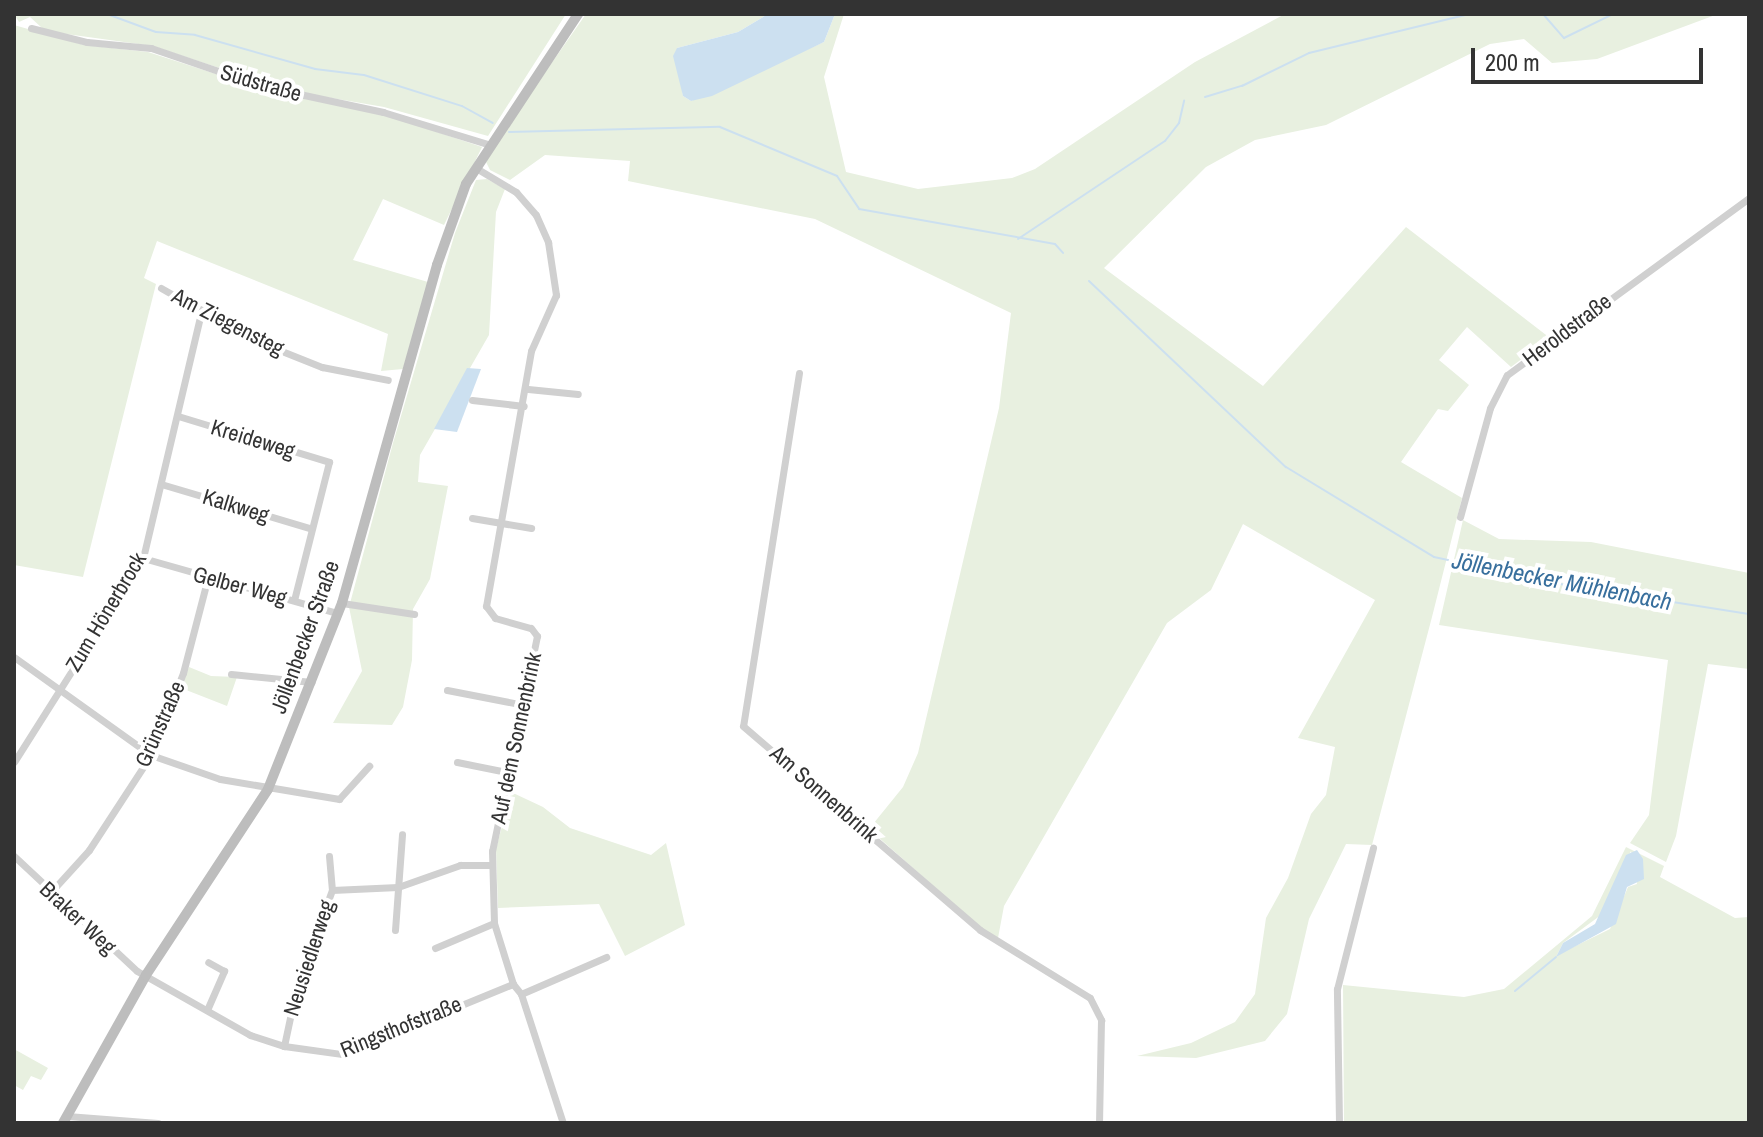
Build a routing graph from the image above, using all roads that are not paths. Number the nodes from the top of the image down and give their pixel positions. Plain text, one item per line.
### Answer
1 (578, 14) edge
2 (31, 28) dead end
3 (491, 145) junction
4 (476, 168) junction
5 (1749, 198) edge
6 (161, 288) dead end
7 (202, 309) junction
8 (799, 373) dead end
9 (388, 380) dead end
10 (528, 389) junction
11 (578, 394) dead end
12 (472, 400) dead end
13 (524, 406) junction
14 (178, 416) junction
15 (161, 484) junction
16 (1460, 517) dead end
17 (472, 518) dead end
18 (502, 523) junction
19 (310, 528) junction
20 (531, 528) dead end
21 (143, 558) junction
22 (208, 577) junction
23 (294, 600) junction
24 (340, 608) junction
25 (414, 614) dead end
26 (14, 657) edge
27 (231, 674) dead end
28 (312, 682) junction
29 (447, 690) dead end
30 (59, 691) junction
31 (524, 705) junction
32 (151, 755) junction
33 (14, 762) edge
34 (457, 762) dead end
35 (369, 766) dead end
36 (511, 773) junction
37 (268, 789) junction
38 (402, 834) dead end
39 (1373, 848) dead end
40 (14, 856) edge
41 (329, 856) dead end
42 (491, 865) junction
43 (398, 887) junction
44 (332, 890) junction
45 (50, 893) junction
46 (494, 923) junction
47 (395, 930) dead end
48 (435, 948) dead end
49 (606, 957) dead end
50 (208, 962) dead end
51 (146, 975) junction
52 (513, 984) junction
53 (521, 994) junction
54 (207, 1010) junction
55 (284, 1046) junction
56 (65, 1119) edge
57 (98, 1122) edge
58 (158, 1123) edge
59 (563, 1123) edge
60 (1099, 1123) edge
61 (1339, 1123) edge

1 - 3 main road, Jöllenbecker Straße
2 - 3 street, Südstraße
3 - 4 main road, Jöllenbecker Straße
4 - 10 street, Auf dem Sonnenbrink
4 - 24 main road, Jöllenbecker Straße
5 - 16 street, Heroldstraße
6 - 7 street, Am Ziegensteg
7 - 9 street, Am Ziegensteg
7 - 14 street, Zum Hönerbrock
8 - 60 street, Am Sonnenbrink
10 - 11 street
10 - 13 street, Auf dem Sonnenbrink
12 - 13 street
13 - 18 street, Auf dem Sonnenbrink
14 - 15 street, Zum Hönerbrock
14 - 19 street, Kreideweg
15 - 19 street, Kalkweg
15 - 21 street, Zum Hönerbrock
17 - 18 street
18 - 20 street
18 - 31 street, Auf dem Sonnenbrink
19 - 23 street
21 - 22 street, Gelber Weg
21 - 30 street, Zum Hönerbrock
22 - 23 street, Gelber Weg
22 - 32 street, Grünstraße
23 - 24 street, Gelber Weg
24 - 25 street, Gelber Weg
24 - 28 main road, Jöllenbecker Straße
26 - 30 street
27 - 28 street
28 - 37 main road, Jöllenbecker Straße
29 - 31 street
30 - 32 street
30 - 33 street, Zum Hönerbrock
31 - 36 street, Auf dem Sonnenbrink
32 - 37 street
32 - 45 street, Grünstraße
34 - 36 street
35 - 37 street
36 - 42 street, Auf dem Sonnenbrink
37 - 51 main road, Jöllenbecker Straße
38 - 43 street
39 - 61 street
40 - 45 street, Braker Weg
41 - 44 street
42 - 43 street, Neusiedlerweg
42 - 46 street, Auf dem Sonnenbrink
43 - 44 street, Neusiedlerweg
43 - 47 street
44 - 55 street, Neusiedlerweg
45 - 51 street, Braker Weg
46 - 48 street
46 - 52 street, Auf dem Sonnenbrink
49 - 53 street
50 - 54 street
51 - 54 street, Ringsthofstraße
51 - 56 main road, Jöllenbecker Straße
52 - 53 street
52 - 55 street, Ringsthofstraße
53 - 59 street
54 - 55 street, Ringsthofstraße
56 - 57 street
57 - 58 street

